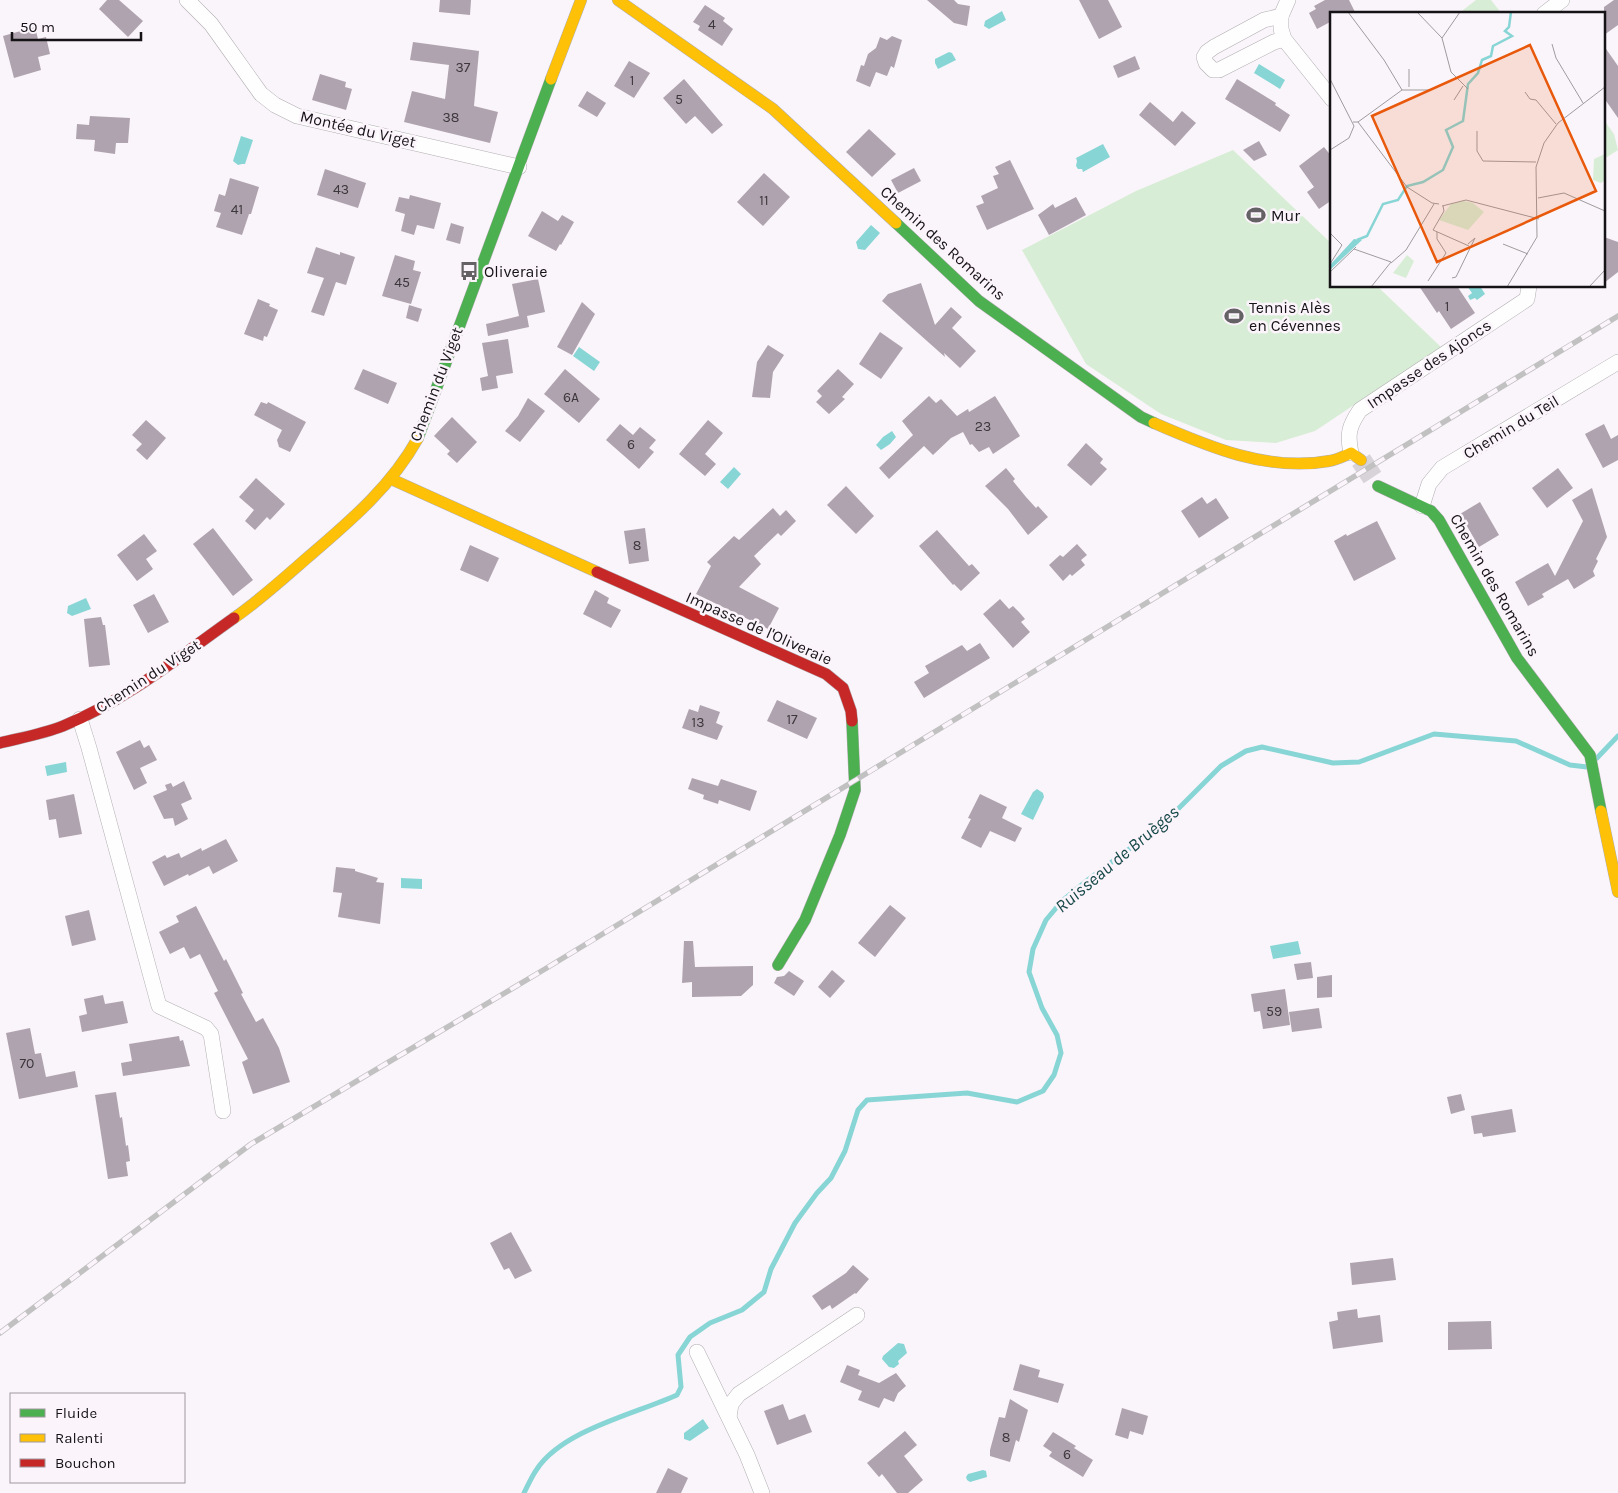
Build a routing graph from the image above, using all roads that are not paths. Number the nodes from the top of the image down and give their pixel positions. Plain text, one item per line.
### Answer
1 (187, 0) edge
2 (581, 0) edge
3 (618, 0) edge
4 (1288, 0) edge
5 (1562, 0) edge
6 (1547, 12) edge
7 (1280, 16) junction
8 (1284, 39) junction
9 (1330, 96) edge
10 (519, 167) junction
11 (1529, 288) edge
12 (1618, 362) edge
13 (1356, 456) joint
14 (391, 479) junction
15 (1378, 486) tunnel mouth
16 (1422, 506) junction
17 (80, 719) junction
18 (0, 743) edge
19 (1618, 892) edge
20 (778, 965) dead end
21 (223, 1111) dead end
22 (857, 1315) dead end
23 (697, 1352) dead end
24 (729, 1417) junction
25 (762, 1493) edge

1 - 10 street, Montée du Viget
2 - 10 street, Chemin du Viget
3 - 13 street, Chemin des Romarins
4 - 7 street
5 - 6 street
7 - 8 street
7 - 8 street
8 - 9 street
10 - 14 street, Chemin du Viget
11 - 13 street, Impasse des Ajoncs
12 - 16 street, Chemin du Teil
14 - 17 street, Chemin du Viget
14 - 20 street, Impasse de l'Oliveraie
15 - 16 street, Chemin des Romarins
16 - 19 street, Chemin des Romarins
17 - 18 street, Chemin du Viget
17 - 21 street, Chemin du Viget
22 - 24 street
23 - 24 street
24 - 25 street

